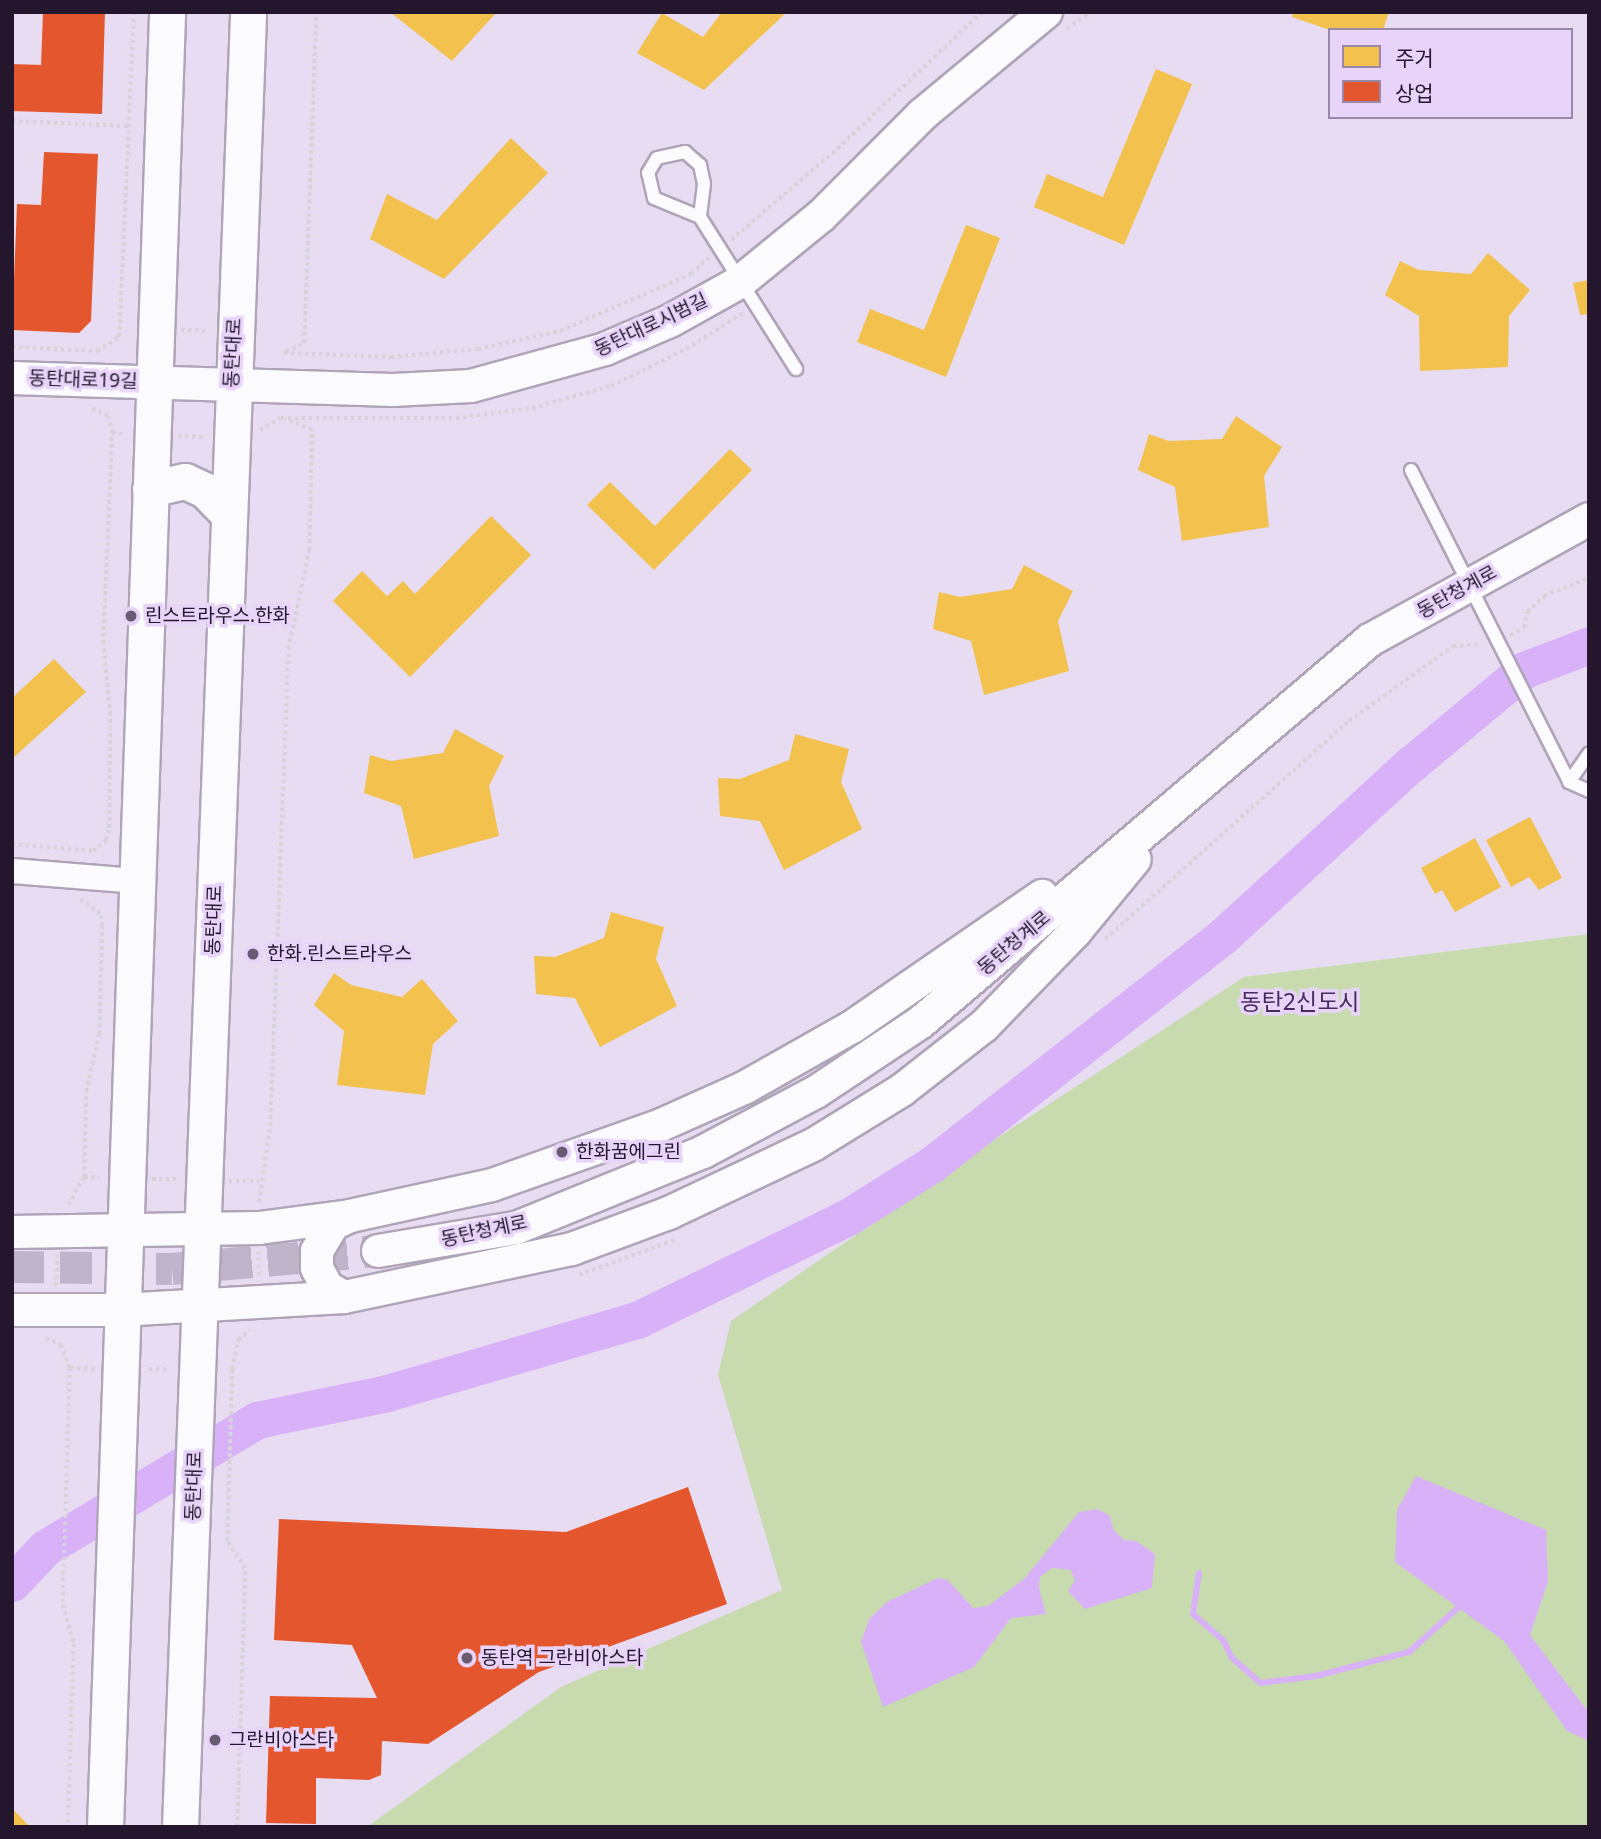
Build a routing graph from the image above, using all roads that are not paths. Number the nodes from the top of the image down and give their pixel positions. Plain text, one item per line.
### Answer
1 (167, 12) edge
2 (248, 12) edge
3 (1046, 12) edge
4 (701, 193) junction
5 (678, 208) junction
6 (700, 216) junction
7 (740, 282) junction
8 (796, 369) dead end
9 (12, 378) edge
10 (154, 383) junction
11 (232, 385) junction
12 (1410, 470) dead end
13 (150, 489) junction
14 (227, 513) junction
15 (1589, 519) edge
16 (1469, 584) junction
17 (1589, 753) edge
18 (1569, 782) junction
19 (1589, 792) edge
20 (1184, 797) junction
21 (12, 871) edge
22 (136, 881) junction
23 (350, 1216) junction
24 (203, 1230) junction
25 (12, 1232) edge
26 (123, 1233) junction
27 (378, 1251) tunnel mouth
28 (344, 1297) junction
29 (201, 1307) junction
30 (12, 1310) edge
31 (120, 1310) junction
32 (105, 1827) edge
33 (180, 1827) edge

1 - 10 main road
2 - 11 main road, 동탄대로
3 - 7 street, 동탄대로시범길
4 - 5 lane
4 - 5 lane
4 - 6 lane
5 - 6 lane
6 - 7 lane
7 - 8 lane
7 - 11 street, 동탄대로시범길
9 - 10 street, 동탄대로19길
10 - 11 street, 동탄대로시범길
10 - 13 main road
11 - 14 main road, 동탄대로
12 - 16 lane
13 - 14 main road
13 - 22 main road
14 - 24 main road, 동탄대로
15 - 16 street, 동탄청계로
16 - 18 lane
16 - 20 street, 동탄청계로
17 - 18 lane
18 - 19 lane
20 - 23 street
20 - 27 street, 동탄청계로
20 - 28 street
21 - 22 street
22 - 26 main road
23 - 24 street
23 - 28 street
24 - 26 street
24 - 29 main road, 동탄대로
25 - 26 street
26 - 31 main road
28 - 29 street
29 - 31 street
29 - 33 main road, 동탄대로
30 - 31 street
31 - 32 main road

